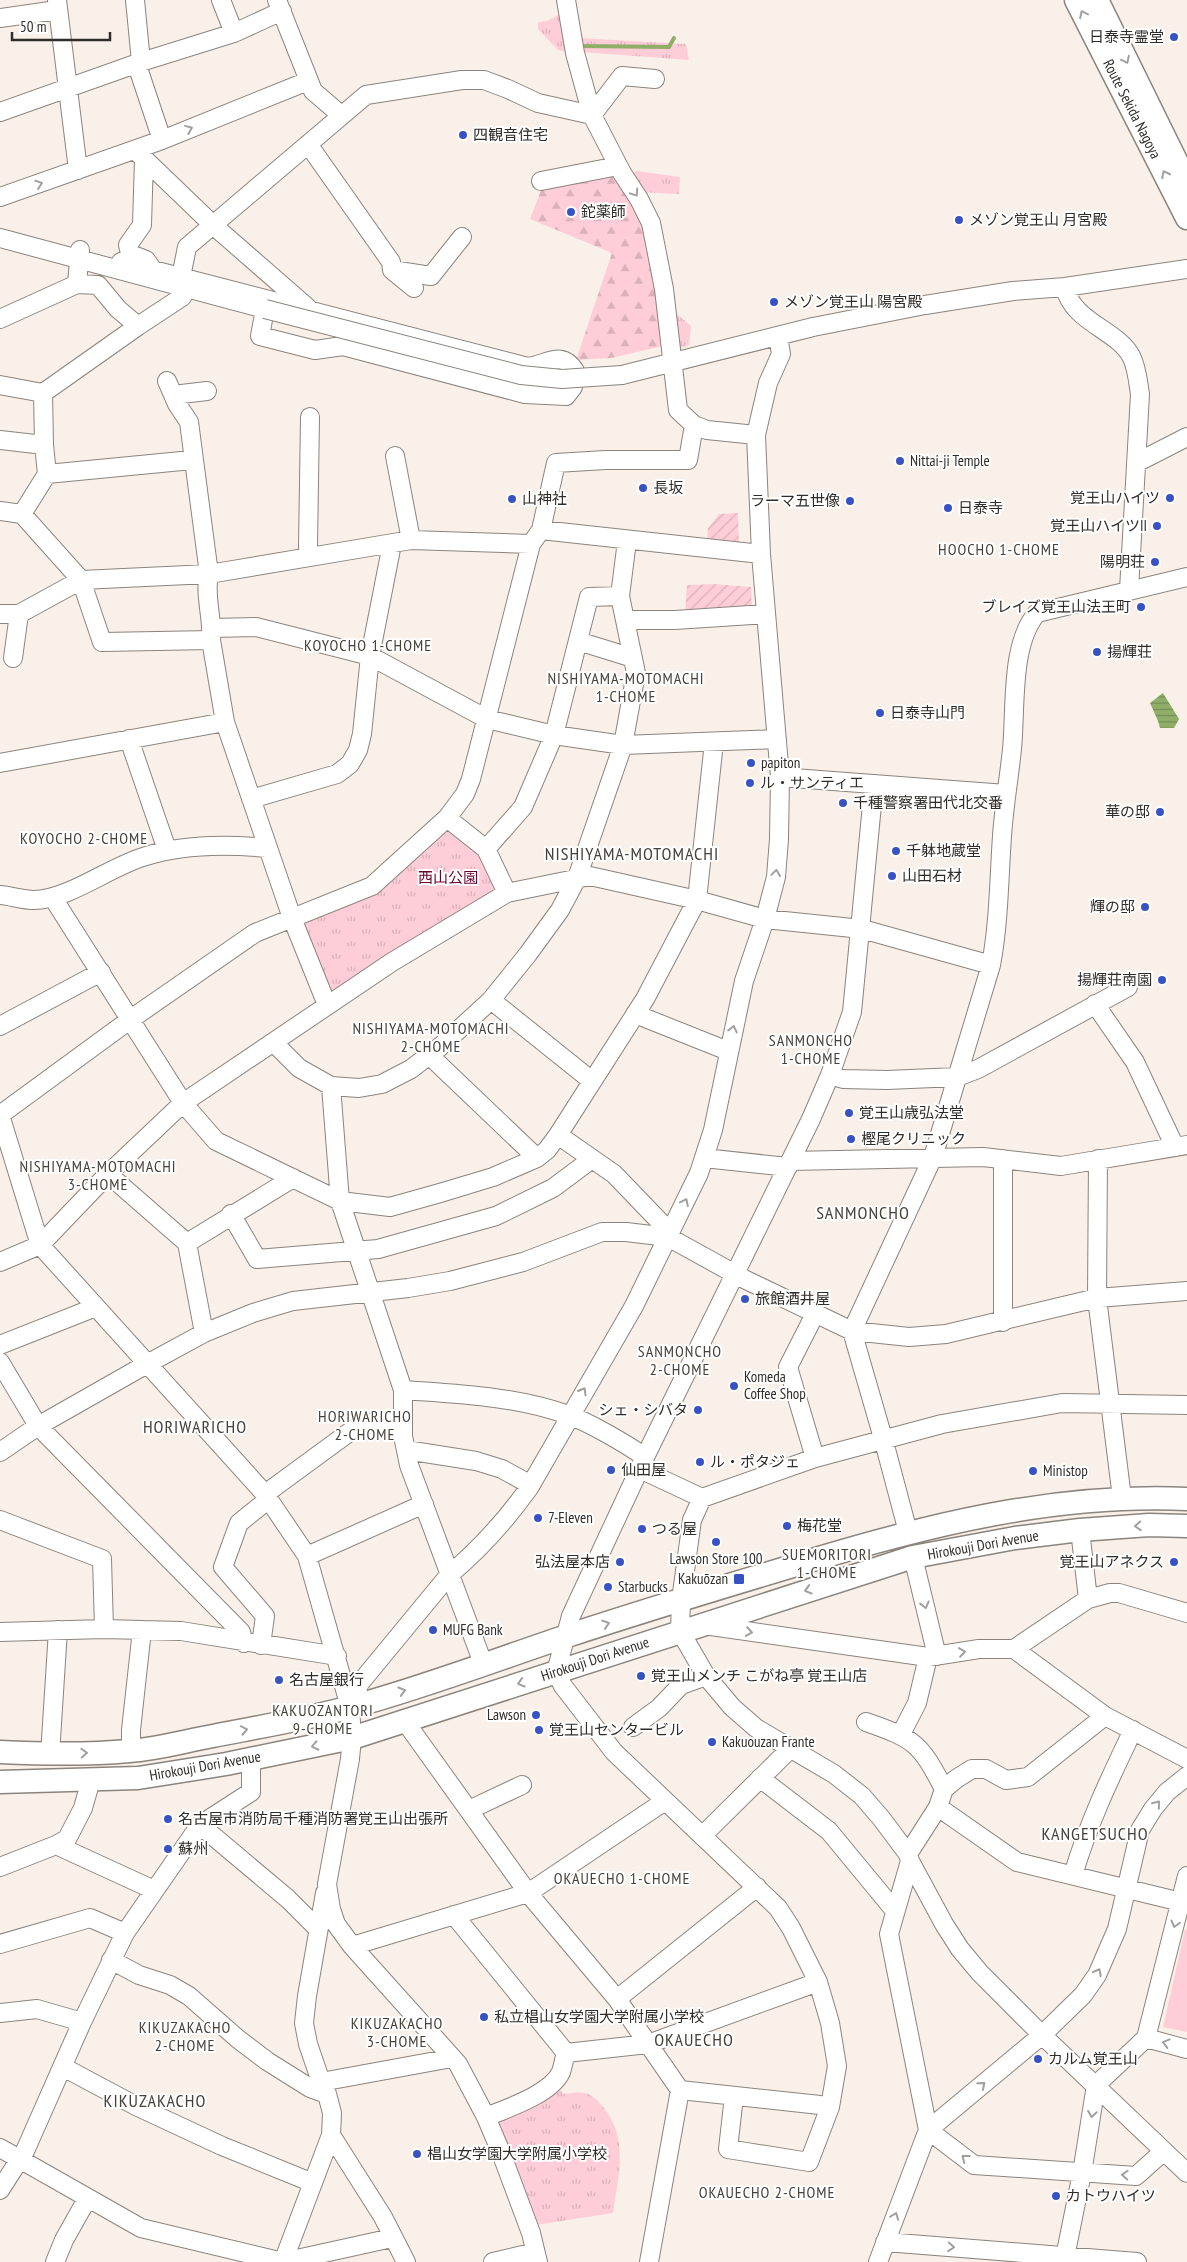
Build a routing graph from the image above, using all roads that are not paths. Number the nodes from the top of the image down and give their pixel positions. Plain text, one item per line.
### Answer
1 (134, 0) edge
2 (221, 0) edge
3 (566, 0) edge
4 (1076, 0) edge
5 (1096, 0) edge
6 (57, 5) edge
7 (280, 6) edge
8 (0, 18) edge
9 (234, 32) junction
10 (139, 63) junction
11 (655, 79) dead end
12 (308, 82) junction
13 (66, 90) junction
14 (0, 112) edge
15 (341, 115) junction
16 (592, 115) junction
17 (162, 140) junction
18 (308, 144) junction
19 (139, 154) junction
20 (618, 166) junction
21 (78, 170) junction
22 (540, 181) dead end
23 (1187, 183) edge
24 (0, 197) edge
25 (1187, 218) edge
26 (214, 226) junction
27 (462, 237) dead end
28 (0, 238) edge
29 (80, 255) junction
30 (131, 257) junction
31 (116, 269) junction
32 (1187, 269) edge
33 (392, 270) junction
34 (183, 283) junction
35 (77, 284) junction
36 (414, 288) dead end
37 (1066, 288) junction
38 (265, 309) junction
39 (310, 310) junction
40 (0, 318) edge
41 (138, 326) junction
42 (778, 336) junction
43 (672, 364) junction
44 (0, 385) edge
45 (207, 391) dead end
46 (43, 393) junction
47 (310, 418) dead end
48 (694, 425) junction
49 (756, 435) junction
50 (1187, 437) edge
51 (0, 440) edge
52 (44, 446) junction
53 (395, 456) dead end
54 (192, 460) junction
55 (1136, 463) junction
56 (47, 474) junction
57 (0, 512) edge
58 (22, 514) junction
59 (536, 537) junction
60 (411, 540) junction
61 (627, 541) junction
62 (392, 544) junction
63 (761, 554) junction
64 (309, 556) junction
65 (209, 574) junction
66 (1187, 577) edge
67 (81, 580) junction
68 (1129, 590) junction
69 (620, 596) junction
70 (0, 614) edge
71 (19, 614) junction
72 (766, 614) junction
73 (625, 620) junction
74 (211, 634) junction
75 (578, 641) junction
76 (370, 656) junction
77 (13, 658) dead end
78 (632, 658) junction
79 (486, 719) junction
80 (225, 722) junction
81 (554, 735) junction
82 (129, 739) junction
83 (777, 740) junction
84 (714, 742) junction
85 (623, 745) junction
86 (0, 763) edge
87 (780, 777) junction
88 (874, 784) junction
89 (1006, 794) junction
90 (251, 799) junction
91 (447, 818) junction
92 (267, 848) junction
93 (486, 849) junction
94 (167, 850) junction
95 (576, 878) junction
96 (506, 893) junction
97 (0, 895) edge
98 (52, 898) junction
99 (697, 900) junction
100 (292, 918) junction
101 (764, 919) junction
102 (862, 929) junction
103 (991, 965) junction
104 (101, 972) junction
105 (1128, 986) dead end
106 (491, 1000) junction
107 (1095, 1004) junction
108 (327, 1005) junction
109 (635, 1014) junction
110 (131, 1019) junction
111 (0, 1026) edge
112 (274, 1043) junction
113 (728, 1051) junction
114 (429, 1055) junction
115 (830, 1075) junction
116 (956, 1077) junction
117 (592, 1081) junction
118 (331, 1086) junction
119 (182, 1103) junction
120 (0, 1115) edge
121 (558, 1135) junction
122 (1181, 1146) edge
123 (933, 1157) junction
124 (537, 1158) junction
125 (704, 1158) junction
126 (592, 1159) junction
127 (1003, 1159) junction
128 (1098, 1159) junction
129 (789, 1164) junction
130 (108, 1174) junction
131 (293, 1178) junction
132 (340, 1201) junction
133 (231, 1214) junction
134 (668, 1237) junction
135 (187, 1243) junction
136 (40, 1245) junction
137 (356, 1251) junction
138 (0, 1262) edge
139 (735, 1274) junction
140 (1187, 1291) edge
141 (370, 1292) junction
142 (1097, 1298) junction
143 (96, 1307) junction
144 (815, 1314) junction
145 (1003, 1322) junction
146 (852, 1331) junction
147 (204, 1333) junction
148 (0, 1345) edge
149 (0, 1362) edge
150 (147, 1364) junction
151 (403, 1390) junction
152 (1110, 1405) junction
153 (1187, 1405) edge
154 (569, 1415) junction
155 (402, 1422) junction
156 (38, 1426) junction
157 (884, 1438) junction
158 (406, 1450) junction
159 (0, 1452) edge
160 (816, 1458) junction
161 (642, 1463) junction
162 (531, 1485) junction
163 (267, 1496) junction
164 (702, 1498) junction
165 (1122, 1498) junction
166 (1187, 1499) edge
167 (424, 1504) junction
168 (0, 1520) edge
169 (1187, 1526) edge
170 (1080, 1530) junction
171 (908, 1532) junction
172 (307, 1556) junction
173 (913, 1557) junction
174 (449, 1575) junction
175 (1088, 1599) junction
176 (681, 1600) junction
177 (1187, 1613) edge
178 (701, 1624) junction
179 (104, 1629) junction
180 (58, 1630) junction
181 (142, 1630) junction
182 (680, 1631) junction
183 (0, 1632) edge
184 (566, 1636) junction
185 (253, 1644) junction
186 (1014, 1649) junction
187 (337, 1656) junction
188 (933, 1656) junction
189 (484, 1666) junction
190 (556, 1672) junction
191 (706, 1676) junction
192 (350, 1707) junction
193 (1105, 1716) junction
194 (404, 1720) junction
195 (866, 1722) dead end
196 (633, 1727) dead end
197 (1133, 1730) junction
198 (901, 1734) junction
199 (352, 1738) junction
200 (791, 1748) junction
201 (131, 1751) junction
202 (0, 1752) edge
203 (50, 1755) junction
204 (251, 1759) junction
205 (1187, 1759) edge
206 (1187, 1776) edge
207 (760, 1778) junction
208 (90, 1780) junction
209 (0, 1782) edge
210 (522, 1785) dead end
211 (944, 1789) junction
212 (665, 1801) junction
213 (938, 1807) junction
214 (469, 1810) junction
215 (200, 1825) junction
216 (702, 1836) junction
217 (56, 1845) junction
218 (909, 1857) junction
219 (0, 1867) edge
220 (1073, 1875) junction
221 (1187, 1876) edge
222 (327, 1884) junction
223 (756, 1887) junction
224 (1127, 1888) junction
225 (154, 1890) junction
226 (528, 1893) junction
227 (1181, 1902) junction
228 (895, 1911) junction
229 (454, 1916) junction
230 (318, 1929) junction
231 (125, 1932) junction
232 (0, 1944) edge
233 (352, 1946) junction
234 (111, 1960) junction
235 (818, 1982) junction
236 (617, 1999) junction
237 (1, 2007) edge
238 (82, 2022) junction
239 (1042, 2035) junction
240 (1146, 2038) junction
241 (648, 2044) junction
242 (1187, 2049) edge
243 (566, 2053) junction
244 (452, 2058) junction
245 (64, 2067) junction
246 (1096, 2085) junction
247 (324, 2088) junction
248 (680, 2090) junction
249 (734, 2096) junction
250 (830, 2108) junction
251 (486, 2116) junction
252 (928, 2130) junction
253 (331, 2135) junction
254 (0, 2148) edge
255 (1164, 2151) junction
256 (21, 2159) junction
257 (1082, 2173) junction
258 (1187, 2173) edge
259 (313, 2183) junction
260 (0, 2190) edge
261 (87, 2199) junction
262 (392, 2238) junction
263 (885, 2242) junction
264 (537, 2257) edge
265 (1064, 2259) edge
266 (55, 2262) edge
267 (283, 2262) edge
268 (406, 2262) edge
269 (493, 2262) edge
270 (649, 2262) edge
271 (878, 2262) edge
272 (1137, 2262) edge

1 - 10 street
2 - 9 street
3 - 16 street
25 -> 4 main road, Route Sekida Nagoya
5 -> 23 main road, Route Sekida Nagoya
6 - 8 street
6 - 13 street
7 - 9 street
7 - 12 street
9 - 10 street
10 - 13 street
10 - 17 street
11 - 16 street
12 - 15 street
17 -> 12 street
13 - 14 street
13 - 21 street
15 - 16 street
15 - 18 street
16 - 20 street
17 - 19 street
18 - 26 street
18 - 33 street
19 - 21 street
19 - 26 street
19 - 30 street
20 - 22 street
20 -> 43 street
24 -> 21 street
26 - 34 street
26 - 39 street
27 - 33 street
28 - 29 street
29 - 31 street
29 - 35 street
30 - 31 street
30 - 34 street
31 - 34 street
32 - 37 street
33 - 36 street
34 - 38 street
34 - 39 street
34 - 41 street
35 - 40 street
35 - 41 street
37 - 42 street
37 - 55 street
38 - 39 street
38 - 43 street, bridge
41 - 46 street
42 - 43 street
42 - 49 street
43 - 48 street
44 - 46 street
45 - 54 street
46 - 52 street
47 - 64 street
48 - 49 street
48 - 59 street
49 - 63 street
50 - 55 street
51 - 52 street
52 - 56 street
53 - 60 street
54 - 56 street
54 - 65 street
55 - 68 street
56 - 58 street
57 - 58 street
58 - 67 street
59 - 60 street
59 - 61 street
59 - 79 street
60 - 62 street
61 - 63 street
61 - 69 street
62 - 64 street
62 - 76 street
63 - 72 street
64 - 65 street
65 - 67 street
65 - 74 street
66 - 68 street
67 - 71 street
67 - 74 street
68 - 89 street
69 - 73 street
69 - 75 street
70 - 71 street
71 - 77 street
72 - 73 street
72 - 83 street
73 - 78 street
74 - 76 street
74 - 80 street
75 - 78 street
75 - 81 street
76 - 79 street
76 - 90 street
78 - 85 street
79 - 81 street
79 - 91 street
80 - 82 street
80 - 90 street
81 - 85 street
81 - 93 street
82 - 86 street
82 - 94 street
83 - 84 street
83 - 87 street
84 - 85 street
84 - 99 street
85 - 95 street
87 - 88 street
101 -> 87 street
88 - 89 street
88 - 102 street
89 - 103 street
90 - 92 street
91 - 93 street
91 - 100 street
92 - 94 street
92 - 100 street
93 - 96 street
94 - 98 street
95 - 96 street
95 - 99 street
95 - 106 street
96 - 108 street
97 - 98 street
98 - 104 street
99 - 101 street
99 - 109 street
100 - 108 street
100 - 110 street
101 - 102 street
113 -> 101 street
102 - 103 street
102 - 115 street
103 - 116 street
104 - 110 street
104 - 111 street
105 - 107 street
106 - 114 street
106 - 117 street
107 - 116 street
107 - 122 street
108 - 112 street
109 - 113 street
109 - 117 street
110 - 119 street
110 - 120 street
112 - 118 street
112 - 119 street
113 - 125 street
114 - 118 street
114 - 124 street
115 - 116 street
115 - 129 street
116 - 123 street
117 - 121 street
118 - 132 street
119 - 130 street
119 - 131 street
120 - 136 street
121 - 124 street
121 - 126 street
122 - 128 street
123 - 127 street
123 - 129 street
123 - 146 street
124 - 132 street
125 - 129 street
134 -> 125 street
126 - 134 street
126 - 137 street
127 - 128 street
127 - 145 street
128 - 142 street
129 - 139 street
130 - 135 street
130 - 136 street
131 - 132 street
131 - 133 street
132 - 137 street
133 - 135 street
133 - 137 street
134 - 139 street
134 - 141 street
154 -> 134 street
135 - 147 street
136 - 138 street
136 - 143 street
137 - 141 street
139 - 144 street
139 - 161 street
140 - 142 street
141 - 147 street
141 - 151 street
142 - 145 street
142 - 152 street
143 - 148 street
143 - 150 street
144 - 146 street
144 - 160 street
145 - 146 street
146 - 157 street
147 - 150 street
149 - 156 street
150 - 156 street
150 - 163 street
151 - 154 street
151 - 155 street
152 - 153 street
152 - 157 street
152 - 165 street
154 - 161 street
154 - 162 street
155 - 158 street
155 - 163 street
156 - 159 street
156 - 185 street
157 - 160 street
157 - 171 street
158 - 162 street
158 - 167 street
160 - 164 street
161 - 164 street
161 - 184 street
162 - 174 street
163 - 172 street
163 - 185 street
164 - 176 street
165 - 166 main road, Hirokouji Dori Avenue
165 - 171 main road, Hirokouji Dori Avenue
167 - 172 street
167 - 174 street
168 - 179 street
169 -> 170 main road, Hirokouji Dori Avenue
170 - 173 main road, Hirokouji Dori Avenue
170 - 175 street
171 - 176 main road, Hirokouji Dori Avenue
172 - 187 street
173 -> 178 main road, Hirokouji Dori Avenue
173 -> 188 street
174 - 189 street
174 - 192 street
175 - 177 street
175 - 186 street
176 - 182 street
184 -> 176 main road, Hirokouji Dori Avenue
178 - 182 main road, Hirokouji Dori Avenue
178 -> 188 street
179 - 180 street
179 - 181 street
180 - 183 street
180 - 203 street
181 - 185 street
181 - 201 street
182 - 190 main road, Hirokouji Dori Avenue
182 - 191 street
184 - 189 main road, Hirokouji Dori Avenue
184 - 190 street
185 - 187 street
188 -> 186 street
186 - 193 street
187 - 192 street
188 - 198 street
192 -> 189 main road, Hirokouji Dori Avenue
190 -> 194 main road, Hirokouji Dori Avenue
190 - 212 street
191 - 196 street
191 - 200 street
192 - 199 street
201 -> 192 main road, Hirokouji Dori Avenue
193 - 197 street
193 - 211 street
194 - 199 main road, Hirokouji Dori Avenue
194 - 214 street
195 - 198 street
197 - 205 street
197 - 220 street
198 - 211 street
199 -> 204 main road, Hirokouji Dori Avenue
199 - 222 street
200 - 207 street
200 - 218 street
203 -> 201 main road, Hirokouji Dori Avenue
202 - 203 main road, Hirokouji Dori Avenue
204 - 208 main road, Hirokouji Dori Avenue
204 - 215 street
224 -> 206 street
207 - 216 street
207 - 228 street
208 - 209 main road, Hirokouji Dori Avenue
208 - 217 street
210 - 214 street
211 - 213 street
212 - 216 street
212 - 226 street
213 - 218 street
213 - 220 street
214 - 226 street
215 - 225 street
215 - 230 street
216 - 223 street
217 - 219 street
217 - 225 street
218 - 228 street
218 - 239 street
220 - 224 street
221 - 227 street
222 - 230 street
222 - 233 street
223 - 235 street
223 - 236 street
224 - 227 street
239 -> 224 street
225 - 231 street
226 - 229 street
226 - 236 street
227 -> 240 street
228 - 252 street
229 - 233 street
229 - 243 street
230 - 247 street
231 - 232 street
231 - 234 street
233 - 244 street
234 - 238 street
234 - 247 street
235 - 241 street
235 - 250 street
236 - 241 street
237 - 238 street
238 - 245 street
239 - 246 street
252 -> 239 street
242 -> 240 street
240 - 246 street
241 - 243 street
241 - 248 street
243 - 251 street
244 - 247 street
244 - 251 street
245 - 256 street
245 - 259 street
246 - 255 street
246 -> 257 street
247 - 253 street
248 - 249 street
248 - 270 street
249 - 250 street
249 - 250 street
251 - 264 street
257 -> 252 street
263 -> 252 street
253 - 259 street
253 - 262 street
254 - 256 street
255 -> 257 street
255 - 258 street
256 - 260 street
256 - 261 street
257 - 265 street
259 - 267 street
261 - 266 street
261 - 267 street
262 - 267 street
262 - 268 street
263 -> 265 street
263 - 271 street
264 - 269 street
265 - 272 street

